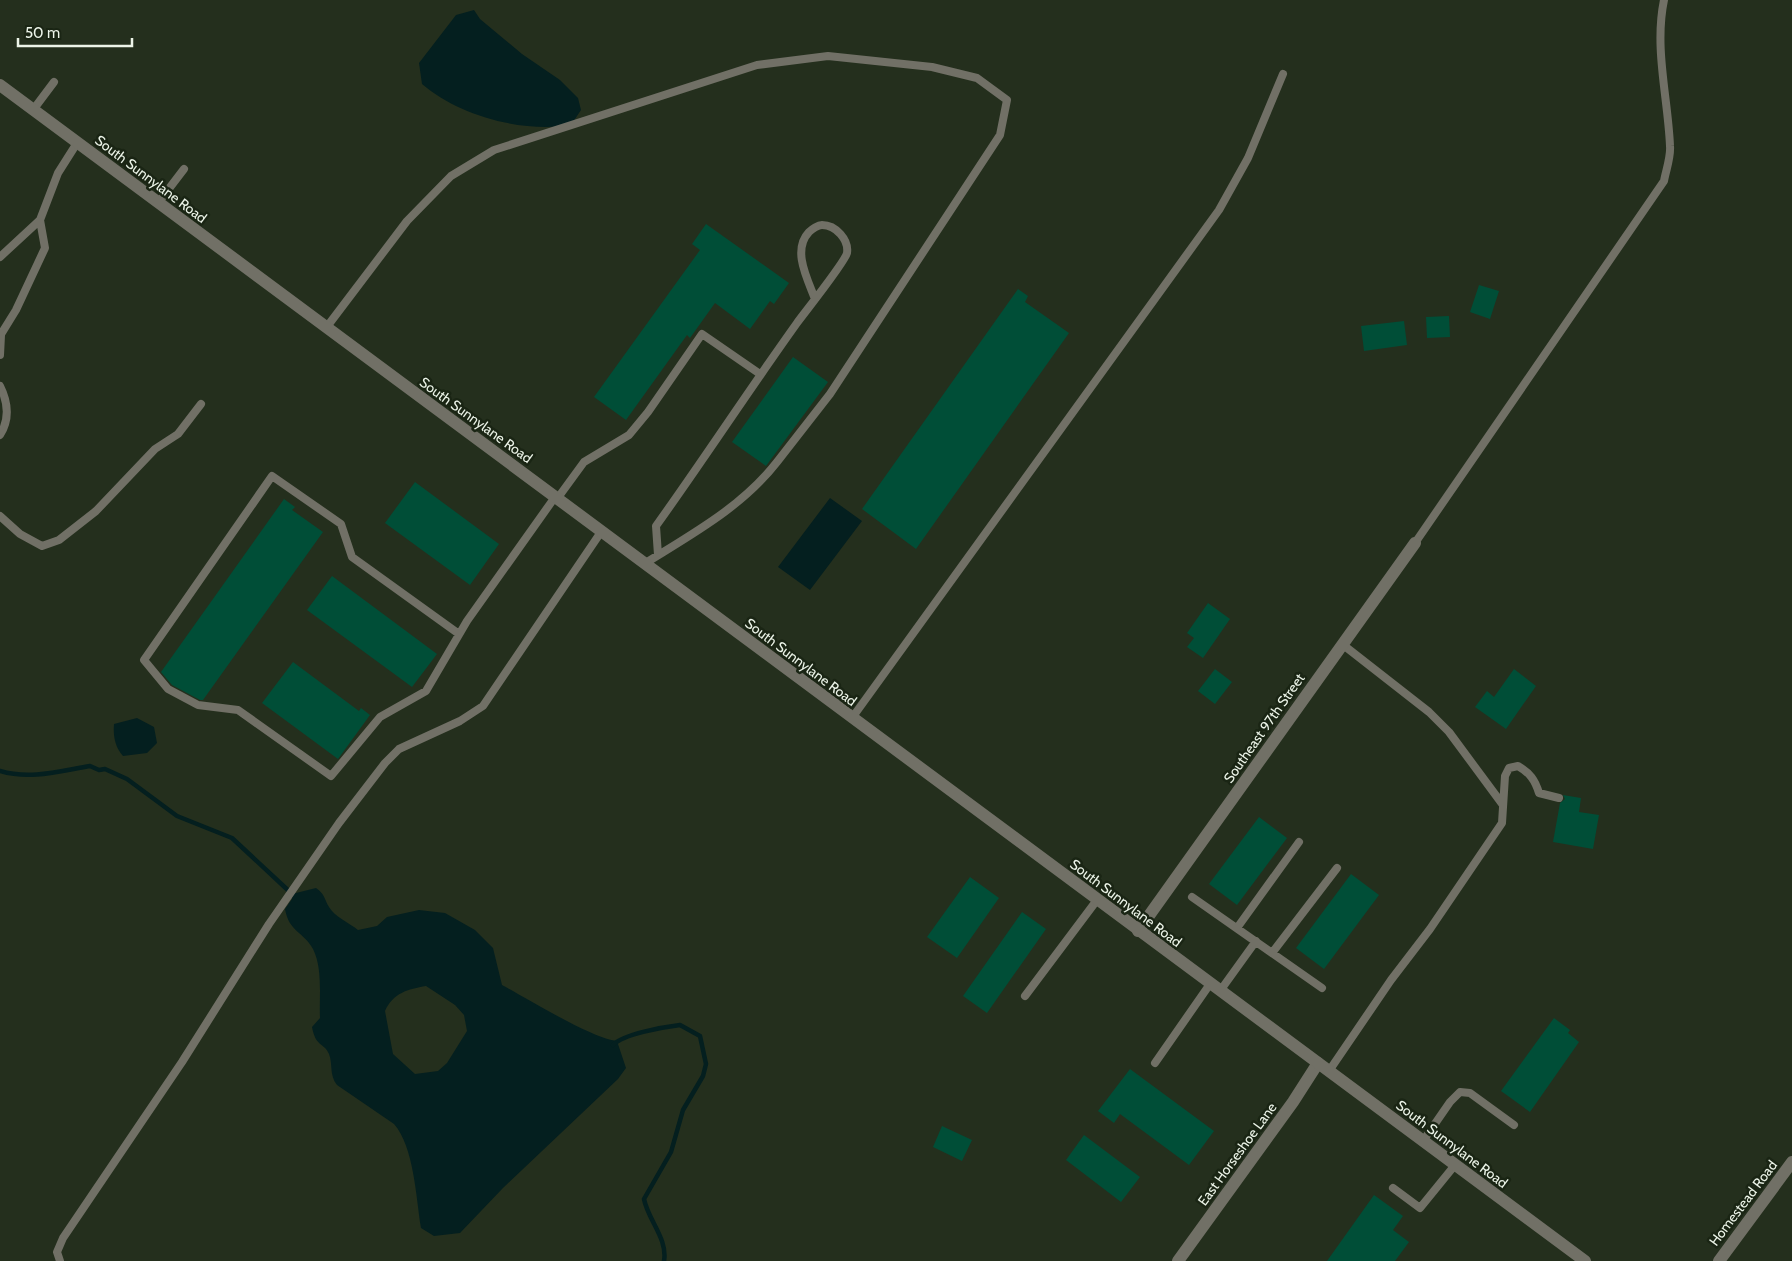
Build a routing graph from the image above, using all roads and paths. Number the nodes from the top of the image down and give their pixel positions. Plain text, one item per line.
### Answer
1 (1664, 0) edge
2 (1284, 74) dead end
3 (54, 82) dead end
4 (0, 85) edge
5 (33, 110) junction
6 (77, 143) junction
7 (184, 169) dead end
8 (158, 203) junction
9 (40, 220) junction
10 (0, 257) edge
11 (815, 298) junction
12 (326, 328) junction
13 (1, 335) edge
14 (0, 355) edge
15 (760, 374) junction
16 (0, 386) edge
17 (201, 404) dead end
18 (0, 435) edge
19 (556, 498) junction
20 (0, 516) edge
21 (601, 532) junction
22 (1414, 542) joint
23 (658, 555) junction
24 (644, 564) junction
25 (459, 634) junction
26 (1342, 644) junction
27 (852, 718) junction
28 (1559, 798) dead end
29 (1503, 805) junction
30 (1299, 842) dead end
31 (1336, 868) dead end
32 (1192, 897) dead end
33 (1097, 900) junction
34 (1236, 928) junction
35 (1138, 931) junction
36 (1256, 942) junction
37 (1272, 953) junction
38 (1215, 987) junction
39 (1322, 988) dead end
40 (1025, 996) dead end
41 (1155, 1063) dead end
42 (1318, 1063) junction
43 (1329, 1071) junction
44 (1514, 1125) dead end
45 (1423, 1141) junction
46 (1792, 1162) edge
47 (1455, 1165) junction
48 (1393, 1188) dead end
49 (60, 1261) edge
50 (1178, 1261) edge
51 (1584, 1261) edge
52 (1719, 1261) edge

1 - 22 lane
2 - 27 lane
3 - 5 lane
4 - 5 street, South Sunnylane Road
5 - 6 street, South Sunnylane Road
6 - 8 street, South Sunnylane Road
6 - 9 lane
7 - 8 lane
8 - 12 street, South Sunnylane Road
9 - 10 lane
9 - 13 lane
11 - 11 lane
11 - 15 lane
12 - 19 street, South Sunnylane Road
12 - 23 lane
13 - 14 lane
15 - 19 lane
15 - 23 lane
16 - 18 lane
17 - 20 lane
19 - 21 street, South Sunnylane Road
19 - 25 lane
21 - 24 street, South Sunnylane Road
21 - 49 lane
22 - 26 street, Southeast 97th Street
23 - 24 lane
24 - 27 street, South Sunnylane Road
25 - 25 lane
26 - 29 lane
26 - 35 street, Southeast 97th Street
27 - 33 street, South Sunnylane Road
28 - 29 lane
29 - 43 lane
30 - 34 lane
31 - 37 lane
32 - 34 lane
33 - 35 street, South Sunnylane Road
33 - 40 lane
34 - 36 lane
35 - 38 street, South Sunnylane Road
36 - 37 lane
36 - 38 lane
37 - 39 lane
38 - 41 lane
38 - 42 street, South Sunnylane Road
42 - 43 street, South Sunnylane Road
42 - 50 street, East Horseshoe Lane
43 - 45 street, South Sunnylane Road
44 - 45 lane
45 - 47 street, South Sunnylane Road
46 - 52 street, Homestead Road
47 - 48 lane
47 - 51 street, South Sunnylane Road

